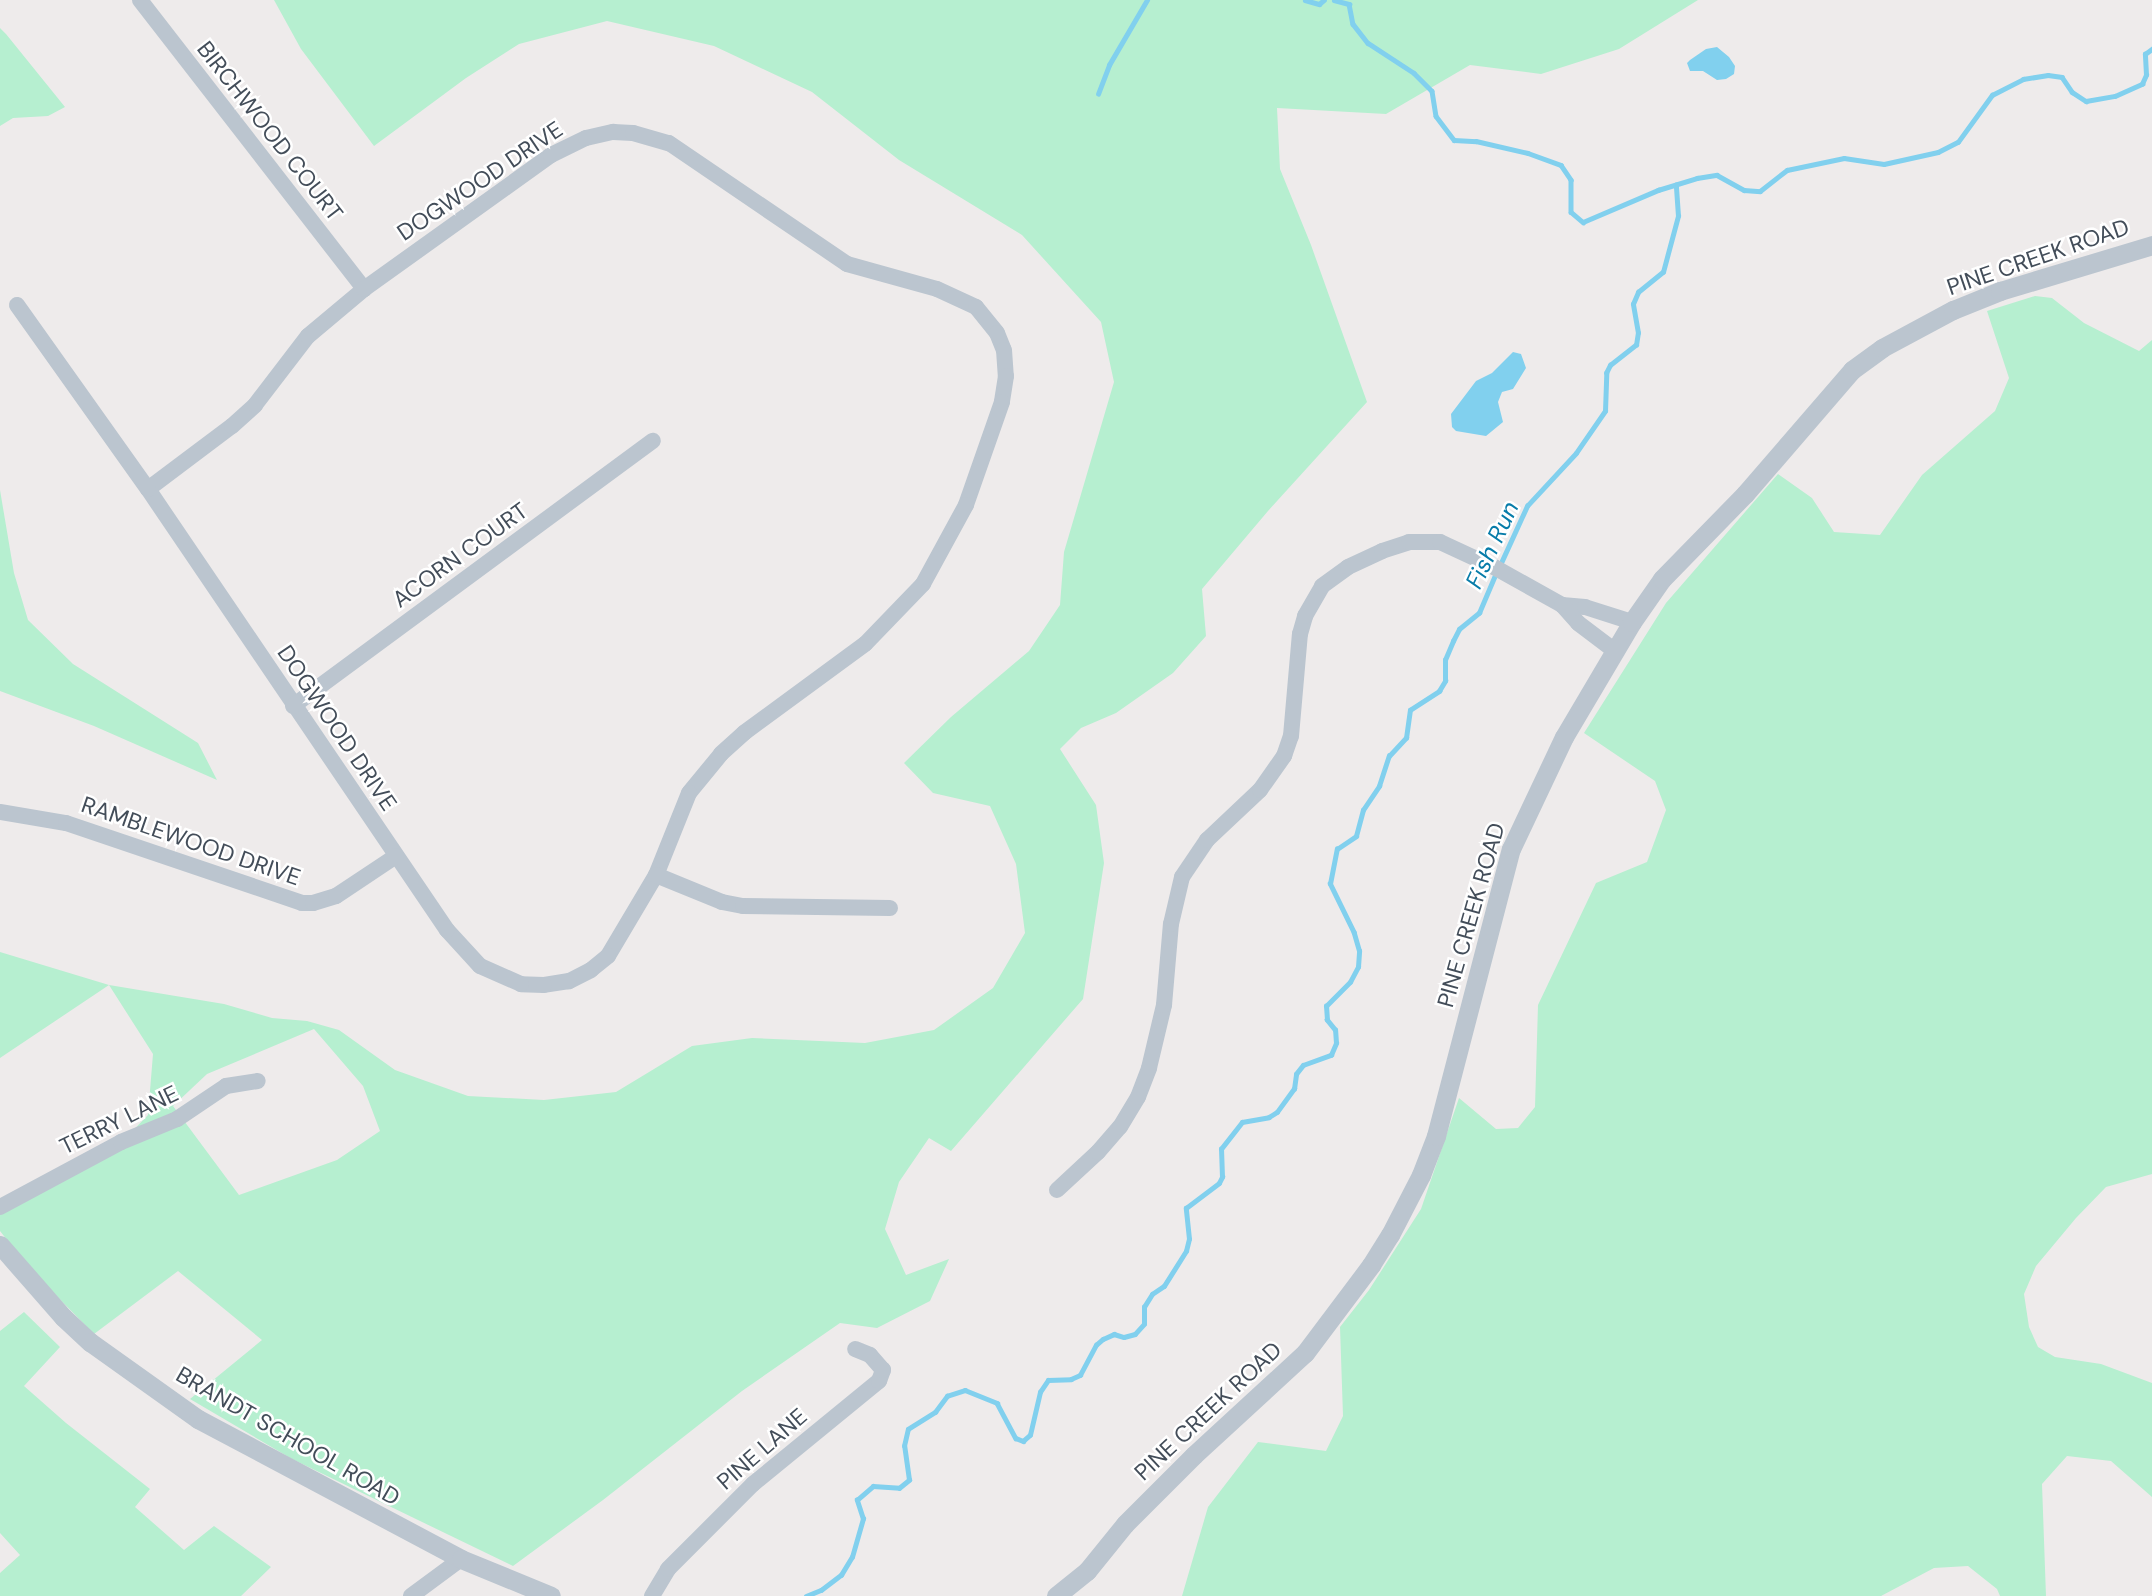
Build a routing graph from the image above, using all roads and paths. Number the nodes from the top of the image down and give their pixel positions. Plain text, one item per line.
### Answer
1 (140, 0) edge
2 (2152, 245) edge
3 (364, 289) junction
4 (17, 305) dead end
5 (653, 441) dead end
6 (148, 489) junction
7 (1562, 605) junction
8 (1632, 622) junction
9 (1615, 651) junction
10 (293, 706) junction
11 (0, 811) edge
12 (396, 856) junction
13 (656, 875) junction
14 (890, 908) dead end
15 (258, 1081) dead end
16 (1056, 1190) dead end
17 (0, 1207) edge
18 (0, 1245) edge
19 (855, 1349) dead end
20 (461, 1559) junction
21 (411, 1596) edge
22 (551, 1596) edge
23 (652, 1596) edge
24 (1056, 1596) edge

1 - 3 street, BIRCHWOOD COURT
2 - 8 street, PINE CREEK ROAD
3 - 6 street, DOGWOOD DRIVE
3 - 13 street, DOGWOOD DRIVE
4 - 6 street
5 - 10 street, ACORN COURT
6 - 10 street, DOGWOOD DRIVE
7 - 8 street
7 - 9 street
7 - 16 street
8 - 9 street, PINE CREEK ROAD
9 - 24 street, PINE CREEK ROAD
10 - 12 street, DOGWOOD DRIVE
11 - 12 street, RAMBLEWOOD DRIVE
12 - 13 street, DOGWOOD DRIVE
13 - 14 street
15 - 17 street, TERRY LANE
18 - 20 street, BRANDT SCHOOL ROAD
19 - 23 street, PINE LANE
20 - 21 street
20 - 22 street, BRANDT SCHOOL ROAD

